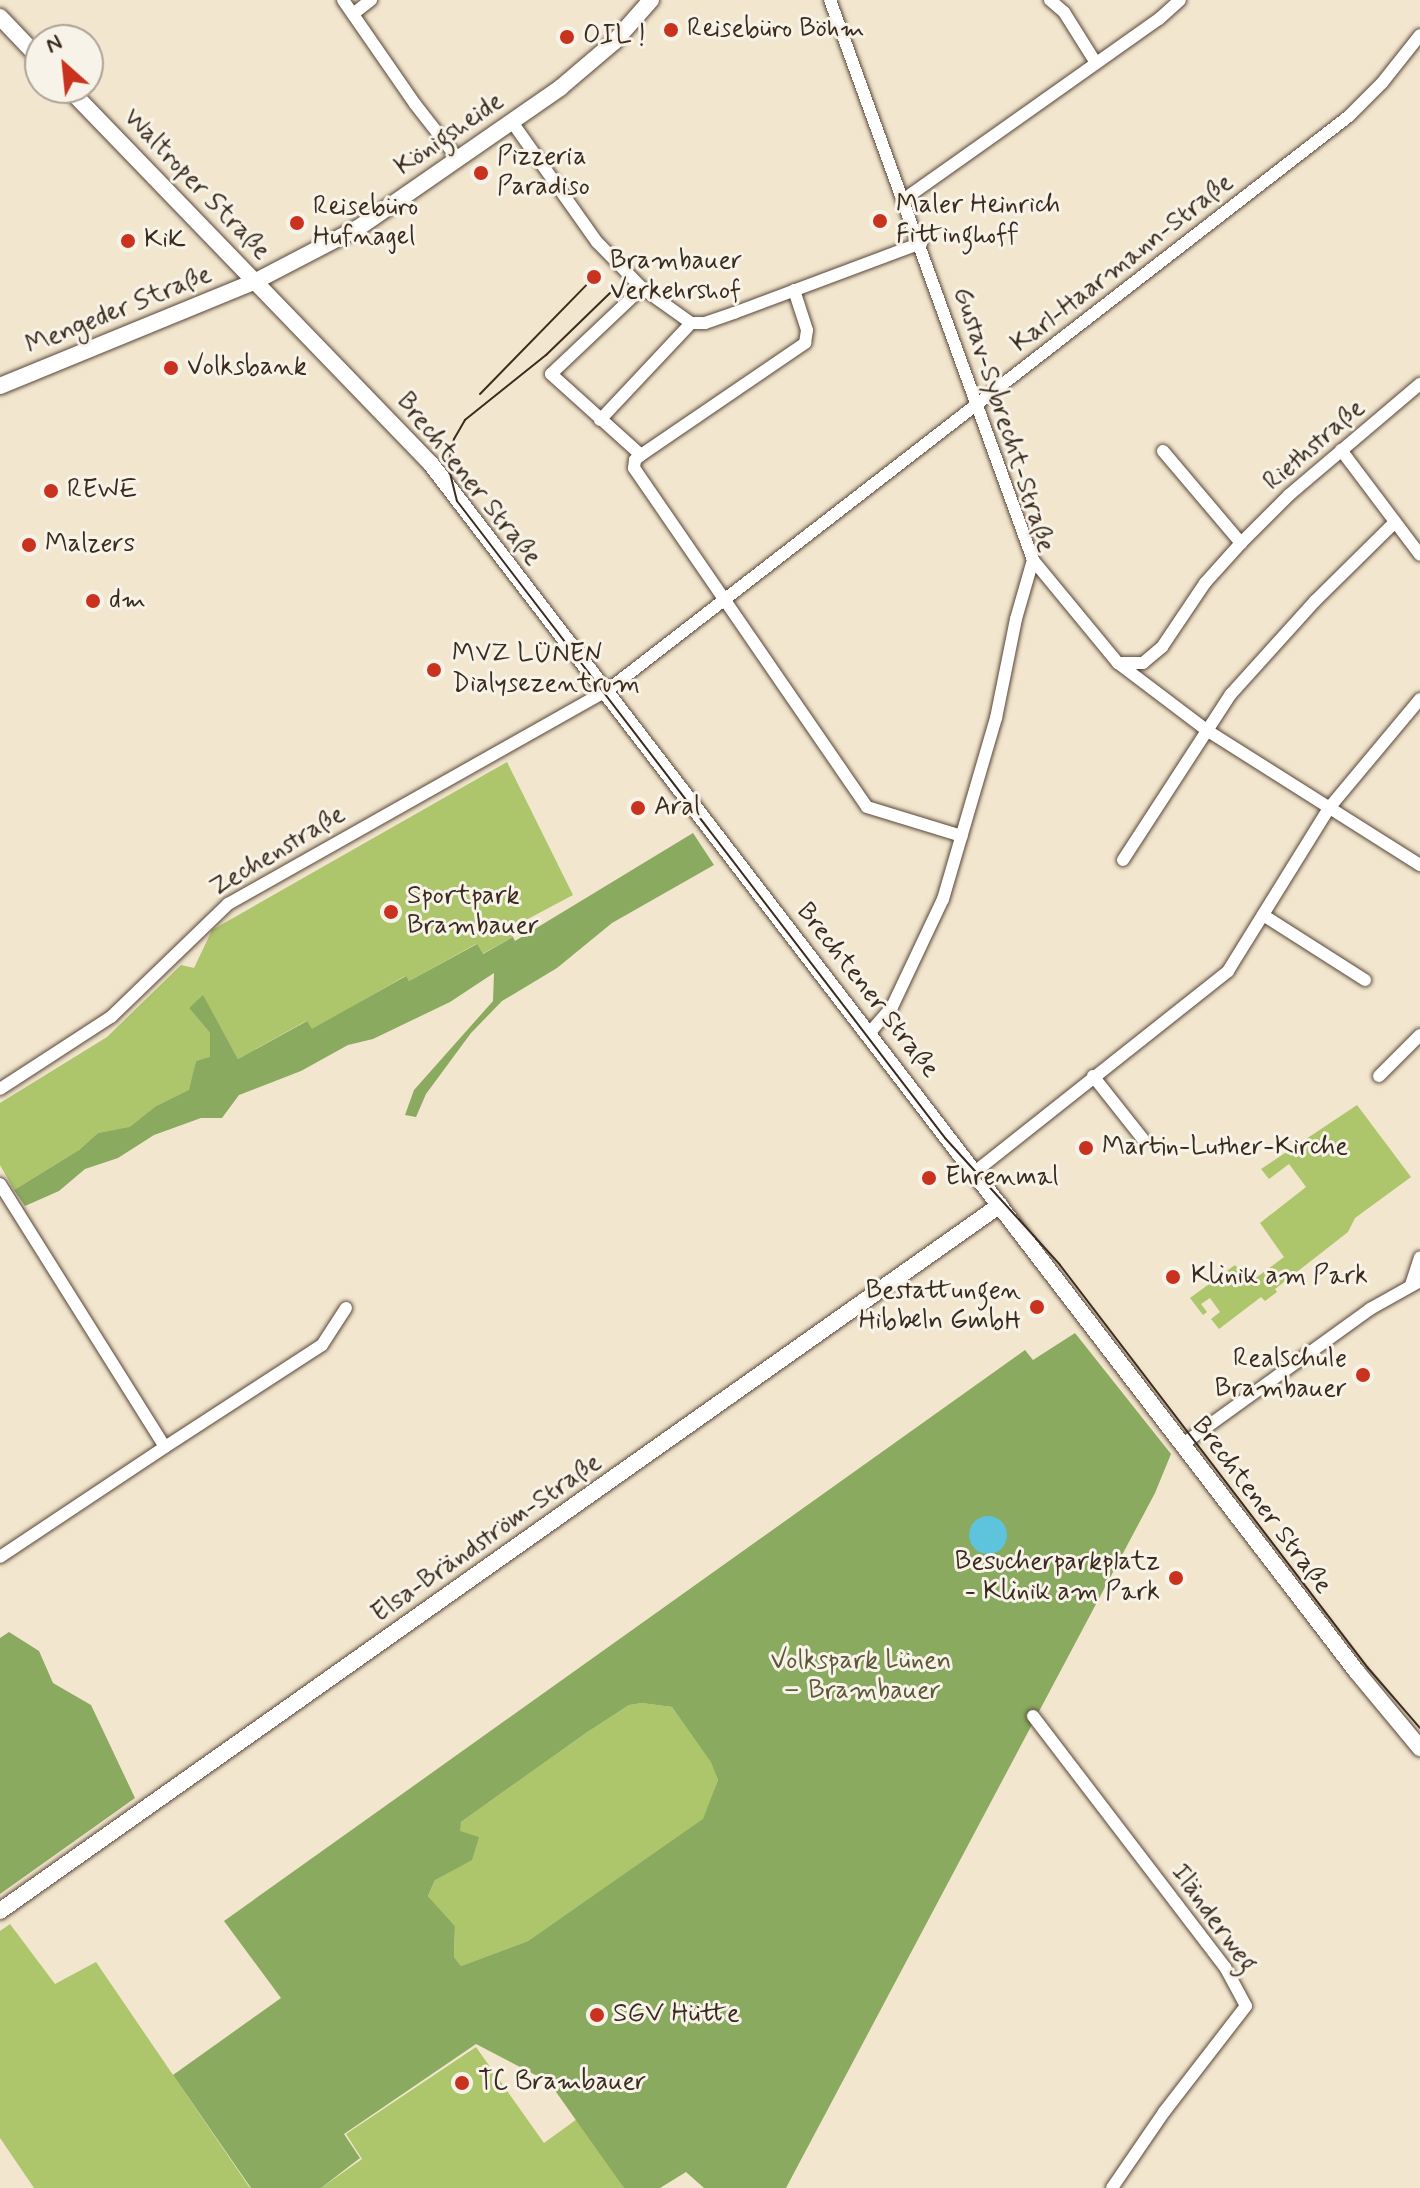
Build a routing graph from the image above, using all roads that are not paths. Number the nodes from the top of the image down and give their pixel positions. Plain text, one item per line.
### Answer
1 (343, 0) edge
2 (371, 0) edge
3 (651, 0) edge
4 (830, 0) edge
5 (1050, 0) edge
6 (1180, 0) edge
7 (353, 14) junction
8 (0, 17) edge
9 (1420, 35) edge
10 (24, 42) edge
11 (1096, 63) junction
12 (84, 104) edge
13 (512, 122) junction
14 (458, 159) junction
15 (903, 200) junction
16 (921, 243) junction
17 (256, 281) junction
18 (642, 288) junction
19 (794, 290) junction
20 (691, 323) junction
21 (1420, 384) edge
22 (0, 386) edge
23 (976, 408) junction
24 (600, 420) junction
25 (1341, 450) junction
26 (1163, 451) dead end
27 (641, 455) junction
28 (1395, 522) junction
29 (1241, 543) junction
30 (1418, 550) edge
31 (1033, 560) junction
32 (725, 600) junction
33 (1118, 663) junction
34 (605, 691) junction
35 (1420, 699) edge
36 (1208, 731) junction
37 (1329, 808) junction
38 (962, 836) junction
39 (1123, 860) dead end
40 (1420, 865) edge
41 (1263, 915) junction
42 (1365, 980) dead end
43 (869, 1033) junction
44 (1420, 1035) edge
45 (1093, 1076) junction
46 (1379, 1076) dead end
47 (0, 1089) edge
48 (1143, 1139) dead end
49 (976, 1171) junction
50 (0, 1184) edge
51 (1000, 1205) junction
52 (1420, 1257) edge
53 (1417, 1286) edge
54 (346, 1308) dead end
55 (1183, 1444) junction
56 (165, 1447) junction
57 (0, 1557) edge
58 (1033, 1716) dead end
59 (1420, 1748) edge
60 (0, 1911) edge
61 (1112, 2188) edge

1 - 7 street
2 - 7 street
3 - 13 main road, Königsheide
4 - 15 street, Gustav-Sybrecht-Straße
5 - 11 street
6 - 11 street
7 - 14 street
8 - 10 main road
9 - 23 street, Karl-Haarmann-Straße
11 - 15 street
12 - 17 main road, Waltroper Straße
13 - 14 main road, Königsheide
13 - 18 street
14 - 17 main road, Königsheide
15 - 16 street, Gustav-Sybrecht-Straße
16 - 19 street
16 - 23 street, Gustav-Sybrecht-Straße
17 - 22 main road, Mengeder Straße
17 - 34 main road, Brechtener Straße
18 - 20 street
18 - 24 street
19 - 20 street
19 - 27 street
20 - 24 street
21 - 25 street, Riethstraße
23 - 31 street, Gustav-Sybrecht-Straße
23 - 32 street, Karl-Haarmann-Straße
24 - 27 street
25 - 28 street
25 - 29 street, Riethstraße
26 - 29 street
27 - 32 street
28 - 30 street
28 - 36 street
29 - 33 street, Riethstraße
31 - 33 street
31 - 38 street, Gustav-Sybrecht-Straße
32 - 34 street, Karl-Haarmann-Straße
32 - 38 street
33 - 36 street
34 - 43 main road, Brechtener Straße
34 - 47 street, Zechenstraße
35 - 37 street
36 - 37 street
36 - 39 street
37 - 40 street
37 - 41 street
38 - 43 street, Gustav-Sybrecht-Straße
41 - 42 street
41 - 45 street
43 - 49 main road, Brechtener Straße
44 - 46 street
45 - 48 street
45 - 49 street
49 - 51 main road, Brechtener Straße
50 - 56 street
51 - 55 main road, Brechtener Straße
51 - 60 main road, Elsa-Brändström-Straße
52 - 53 street
53 - 55 street
54 - 56 street
55 - 59 main road, Brechtener Straße
56 - 57 street
58 - 61 street, Iländerweg

